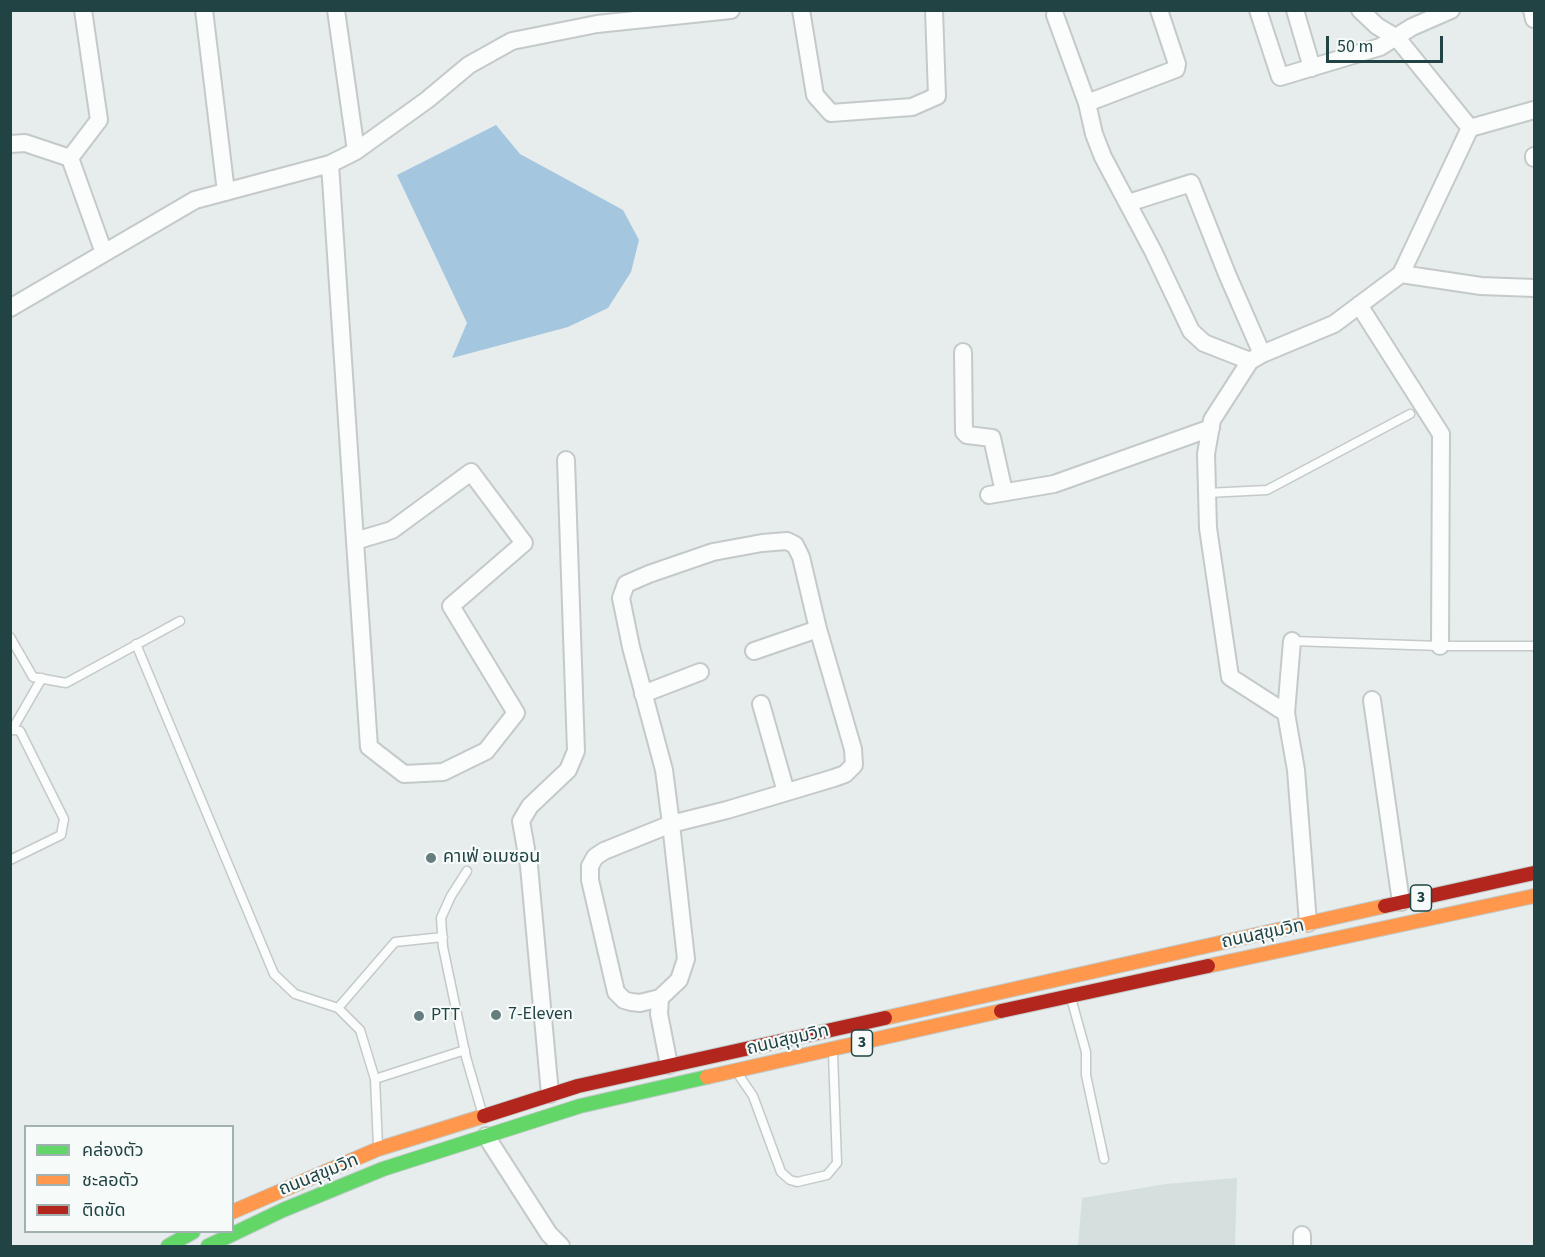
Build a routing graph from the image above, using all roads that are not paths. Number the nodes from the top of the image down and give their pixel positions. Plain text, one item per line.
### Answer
1 (83, 10) edge
2 (204, 10) edge
3 (336, 10) edge
4 (731, 10) edge
5 (801, 10) edge
6 (934, 10) edge
7 (1159, 10) edge
8 (1258, 10) edge
9 (1295, 10) edge
10 (1360, 10) edge
11 (1451, 10) edge
12 (1532, 10) edge
13 (1055, 15) dead end
14 (1534, 19) edge
15 (1397, 38) junction
16 (1312, 68) junction
17 (1087, 103) junction
18 (1534, 110) edge
19 (1470, 128) junction
20 (10, 144) edge
21 (356, 151) junction
22 (70, 158) junction
23 (330, 164) junction
24 (226, 192) junction
25 (1128, 203) junction
26 (104, 253) junction
27 (1401, 274) junction
28 (1534, 288) edge
29 (1359, 305) junction
30 (10, 308) edge
31 (963, 352) dead end
32 (1256, 357) junction
33 (1410, 414) dead end
34 (1210, 428) junction
35 (566, 460) dead end
36 (1207, 493) junction
37 (355, 541) junction
38 (180, 621) dead end
39 (818, 629) junction
40 (10, 637) edge
41 (1292, 641) joint
42 (135, 644) junction
43 (1440, 646) junction
44 (1534, 646) edge
45 (754, 651) dead end
46 (700, 672) dead end
47 (42, 678) junction
48 (643, 694) junction
49 (1372, 700) dead end
50 (761, 704) dead end
51 (1286, 713) junction
52 (11, 730) edge
53 (786, 792) junction
54 (671, 824) junction
55 (10, 860) edge
56 (467, 871) dead end
57 (1534, 873) edge
58 (1534, 896) edge
59 (1399, 903) junction
60 (1308, 923) junction
61 (1401, 924) junction
62 (442, 937) junction
63 (1070, 995) junction
64 (660, 998) junction
65 (338, 1008) junction
66 (833, 1049) junction
67 (465, 1050) junction
68 (669, 1065) junction
69 (736, 1071) junction
70 (375, 1078) junction
71 (550, 1094) junction
72 (483, 1115) junction
73 (486, 1136) junction
74 (378, 1149) junction
75 (1104, 1159) dead end
76 (234, 1211) edge
77 (191, 1233) edge
78 (168, 1246) edge
79 (208, 1246) edge
80 (561, 1246) edge

1 - 22 street
2 - 24 street
3 - 21 street
4 - 21 street
5 - 6 street
7 - 17 street
8 - 16 street
9 - 16 street
10 - 15 street
11 - 15 street
12 - 14 street
13 - 17 street
15 - 16 street
15 - 19 street
17 - 25 street
18 - 19 street
19 - 27 street
20 - 22 street
21 - 23 street
22 - 26 street
23 - 24 street
23 - 37 street
24 - 26 street
25 - 32 street
25 - 32 street
26 - 30 street
27 - 28 street
27 - 29 street
29 - 32 street
29 - 43 street
31 - 34 street
32 - 34 street
33 - 36 lane
34 - 36 street
35 - 71 street
36 - 51 street
37 - 37 street
38 - 42 lane
39 - 45 street
39 - 48 street
39 - 53 street
40 - 47 lane
41 - 43 lane
41 - 51 street
42 - 47 lane
42 - 65 lane
43 - 44 lane
46 - 48 street
47 - 52 lane
48 - 54 street
49 - 59 street
50 - 53 street
51 - 60 street
52 - 55 lane
53 - 54 street
54 - 64 street
54 - 64 street
56 - 62 lane
57 - 59 main road, ถนนสุขุมวิท / 3
58 - 61 main road, ถนนสุขุมวิท / 3
59 - 60 main road, ถนนสุขุมวิท / 3
59 - 61 main road
60 - 68 main road, ถนนสุขุมวิท / 3
61 - 63 main road, ถนนสุขุมวิท / 3
62 - 65 lane
62 - 67 lane
63 - 66 main road, ถนนสุขุมวิท / 3
63 - 75 lane
64 - 68 street
65 - 70 lane
66 - 69 main road, ถนนสุขุมวิท / 3
66 - 69 lane
67 - 70 lane
67 - 72 lane
68 - 71 main road, ถนนสุขุมวิท / 3
69 - 73 main road, ถนนสุขุมวิท / 3
70 - 74 lane
71 - 72 main road, ถนนสุขุมวิท / 3
72 - 74 main road, ถนนสุขุมวิท / 3
73 - 79 main road, ถนนสุขุมวิท / 3
73 - 80 street
74 - 76 main road, ถนนสุขุมวิท / 3
77 - 78 main road

